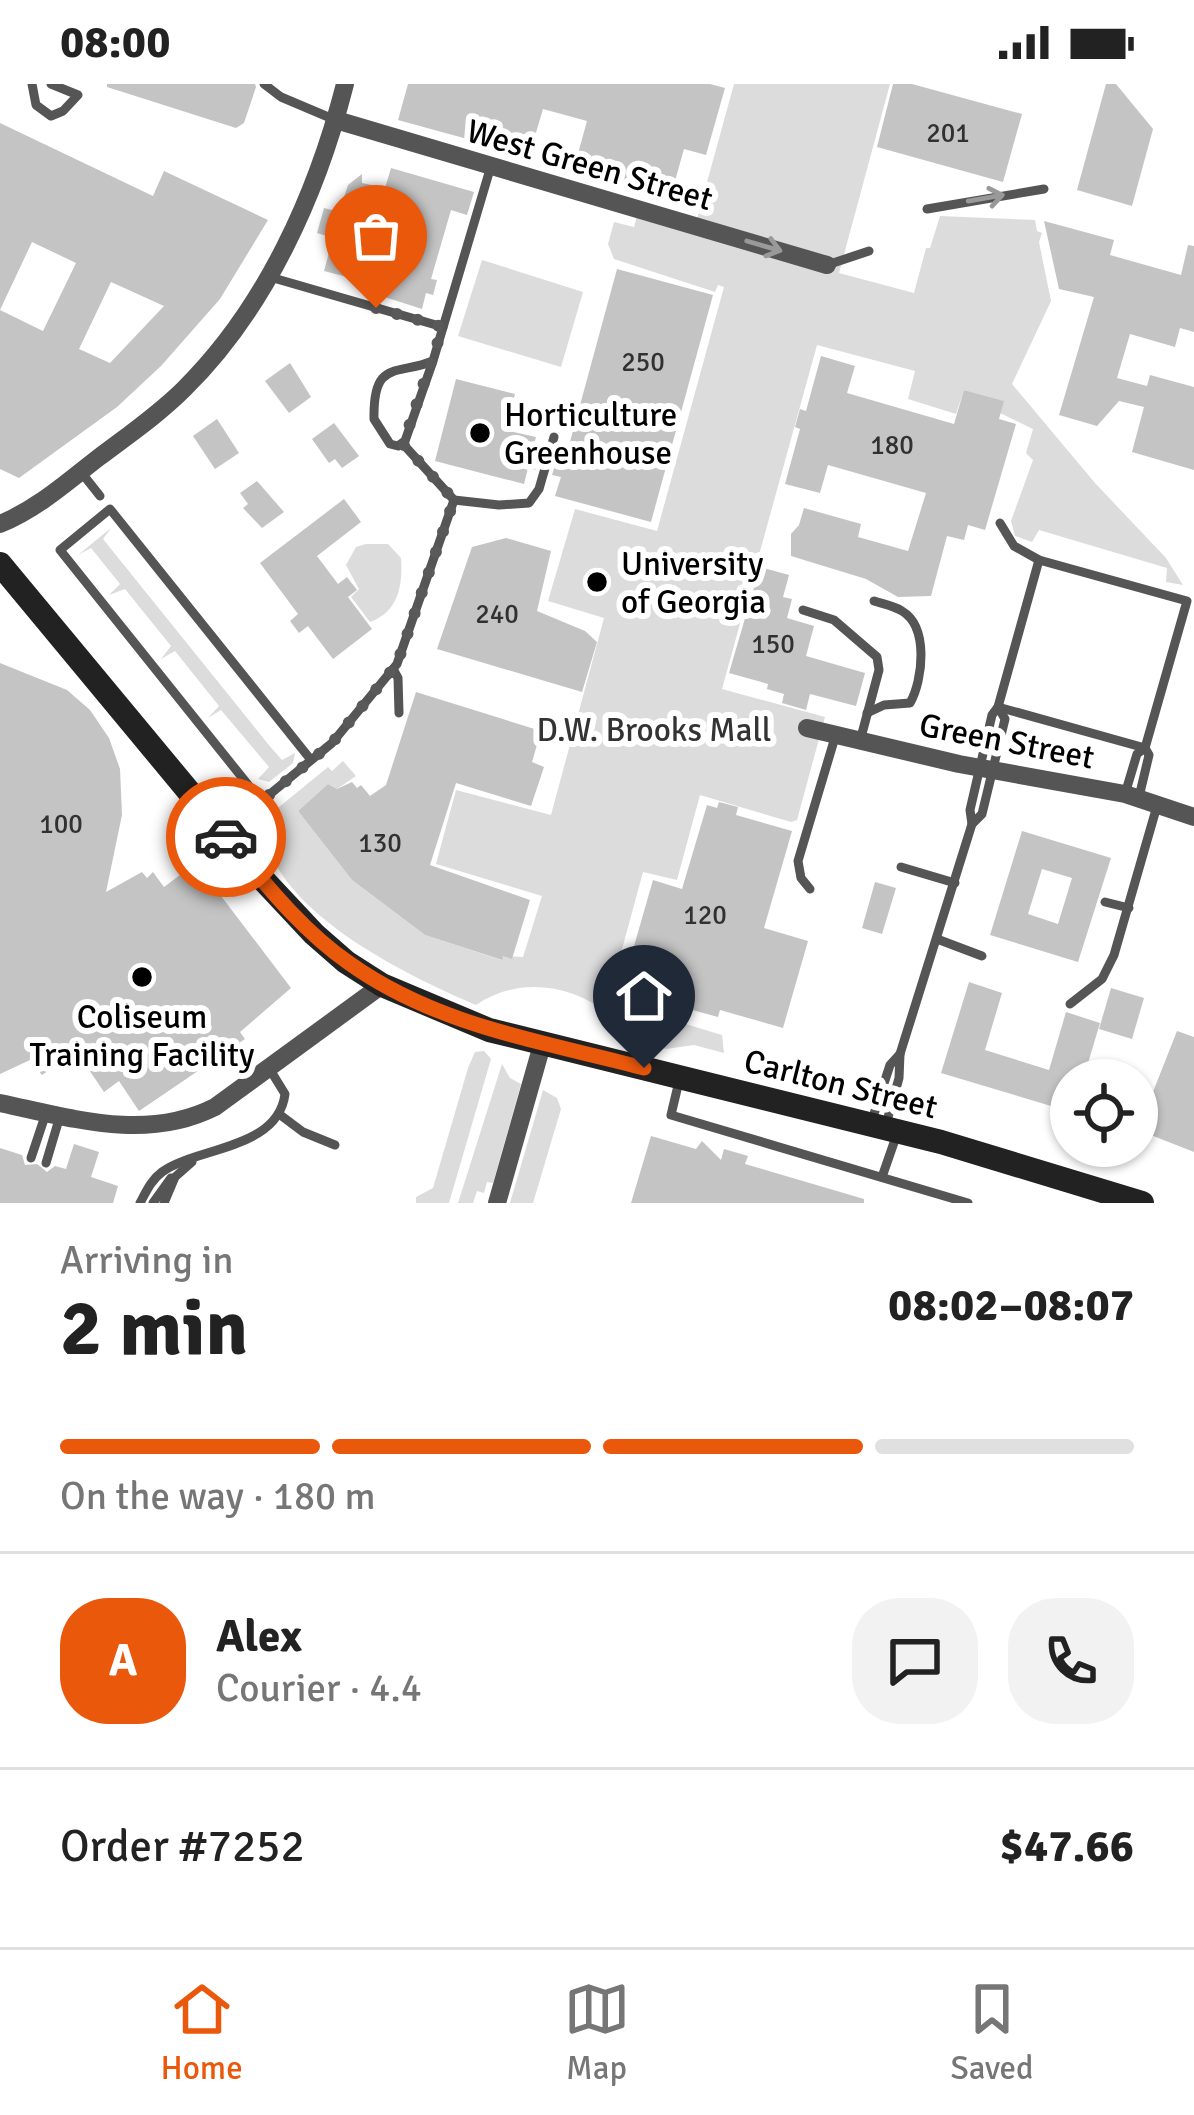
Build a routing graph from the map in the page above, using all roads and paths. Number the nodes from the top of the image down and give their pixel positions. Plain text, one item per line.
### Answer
1 (32, 84) edge
2 (51, 84) edge
3 (264, 84) edge
4 (345, 84) edge
5 (337, 120) junction
6 (491, 166) junction
7 (1044, 189) dead end
8 (927, 208) dead end
9 (478, 212) junction
10 (494, 217) dead end
11 (868, 250) dead end
12 (827, 265) joint
13 (269, 277) junction
14 (443, 327) junction
15 (433, 361) junction
16 (554, 437) dead end
17 (403, 444) junction
18 (81, 472) junction
19 (100, 496) dead end
20 (454, 500) junction
21 (1000, 523) dead end
22 (0, 524) edge
23 (1039, 560) junction
24 (0, 564) edge
25 (1190, 597) edge
26 (874, 601) dead end
27 (803, 610) dead end
28 (393, 669) junction
29 (998, 707) junction
30 (399, 713) dead end
31 (867, 713) junction
32 (807, 728) dead end
33 (836, 734) junction
34 (860, 741) junction
35 (1145, 748) junction
36 (311, 760) junction
37 (986, 769) junction
38 (1141, 798) junction
39 (260, 801) junction
40 (1194, 817) edge
41 (223, 833) junction
42 (798, 860) junction
43 (902, 867) dead end
44 (955, 883) junction
45 (790, 887) dead end
46 (810, 889) dead end
47 (1105, 902) dead end
48 (1129, 908) junction
49 (937, 939) junction
50 (982, 956) dead end
51 (382, 985) junction
52 (1070, 1004) dead end
53 (542, 1045) junction
54 (269, 1068) junction
55 (680, 1078) junction
56 (0, 1103) edge
57 (53, 1114) junction
58 (278, 1114) junction
59 (884, 1128) junction
60 (335, 1145) dead end
61 (31, 1158) dead end
62 (197, 1159) junction
63 (46, 1163) dead end
64 (182, 1170) junction
65 (882, 1178) junction
66 (140, 1203) edge
67 (153, 1203) edge
68 (164, 1203) edge
69 (497, 1203) edge
70 (968, 1203) edge
71 (1142, 1203) edge

1 - 2 lane
3 - 5 lane
4 - 5 street
5 - 6 street, West Green Street
5 - 13 street
6 - 9 lane
6 -> 12 street, West Green Street
8 -> 7 lane
9 - 10 lane
9 - 14 lane
11 - 12 lane
13 - 14 lane
13 - 18 street
14 - 15 lane
15 - 17 lane
15 - 17 lane
16 - 20 lane
17 - 20 lane
18 - 19 lane
18 - 22 street
20 - 28 lane
21 - 23 lane
23 - 25 lane
23 - 29 lane
24 - 41 street, Carlton Street
25 - 35 lane
26 - 31 lane
27 - 31 lane
28 - 30 lane
28 - 36 lane
29 - 35 lane
29 - 37 lane
31 - 34 lane
32 - 33 street, Green Street
33 - 34 street, Green Street
33 - 42 lane
34 - 37 street, Green Street
35 - 38 lane
36 - 39 lane
36 - 39 lane
37 - 38 street, Green Street
37 - 44 lane
38 - 40 street, Green Street
38 - 48 lane
39 - 41 lane
41 - 51 street, Carlton Street
42 - 45 lane
42 - 46 lane
43 - 44 lane
44 - 49 lane
47 - 48 lane
48 - 52 lane
49 - 50 lane
49 - 59 lane
51 - 53 street, Carlton Street
51 - 54 street
53 - 55 street, Carlton Street
53 - 69 street
54 - 57 street
54 - 58 lane
55 - 59 street, Carlton Street
55 - 65 lane
56 - 57 street
57 - 61 lane
57 - 63 lane
58 - 60 lane
58 - 62 lane
59 - 65 lane
59 - 71 street, Carlton Street
62 - 64 lane
62 - 66 lane
64 - 67 lane
64 - 68 lane
65 - 70 lane

